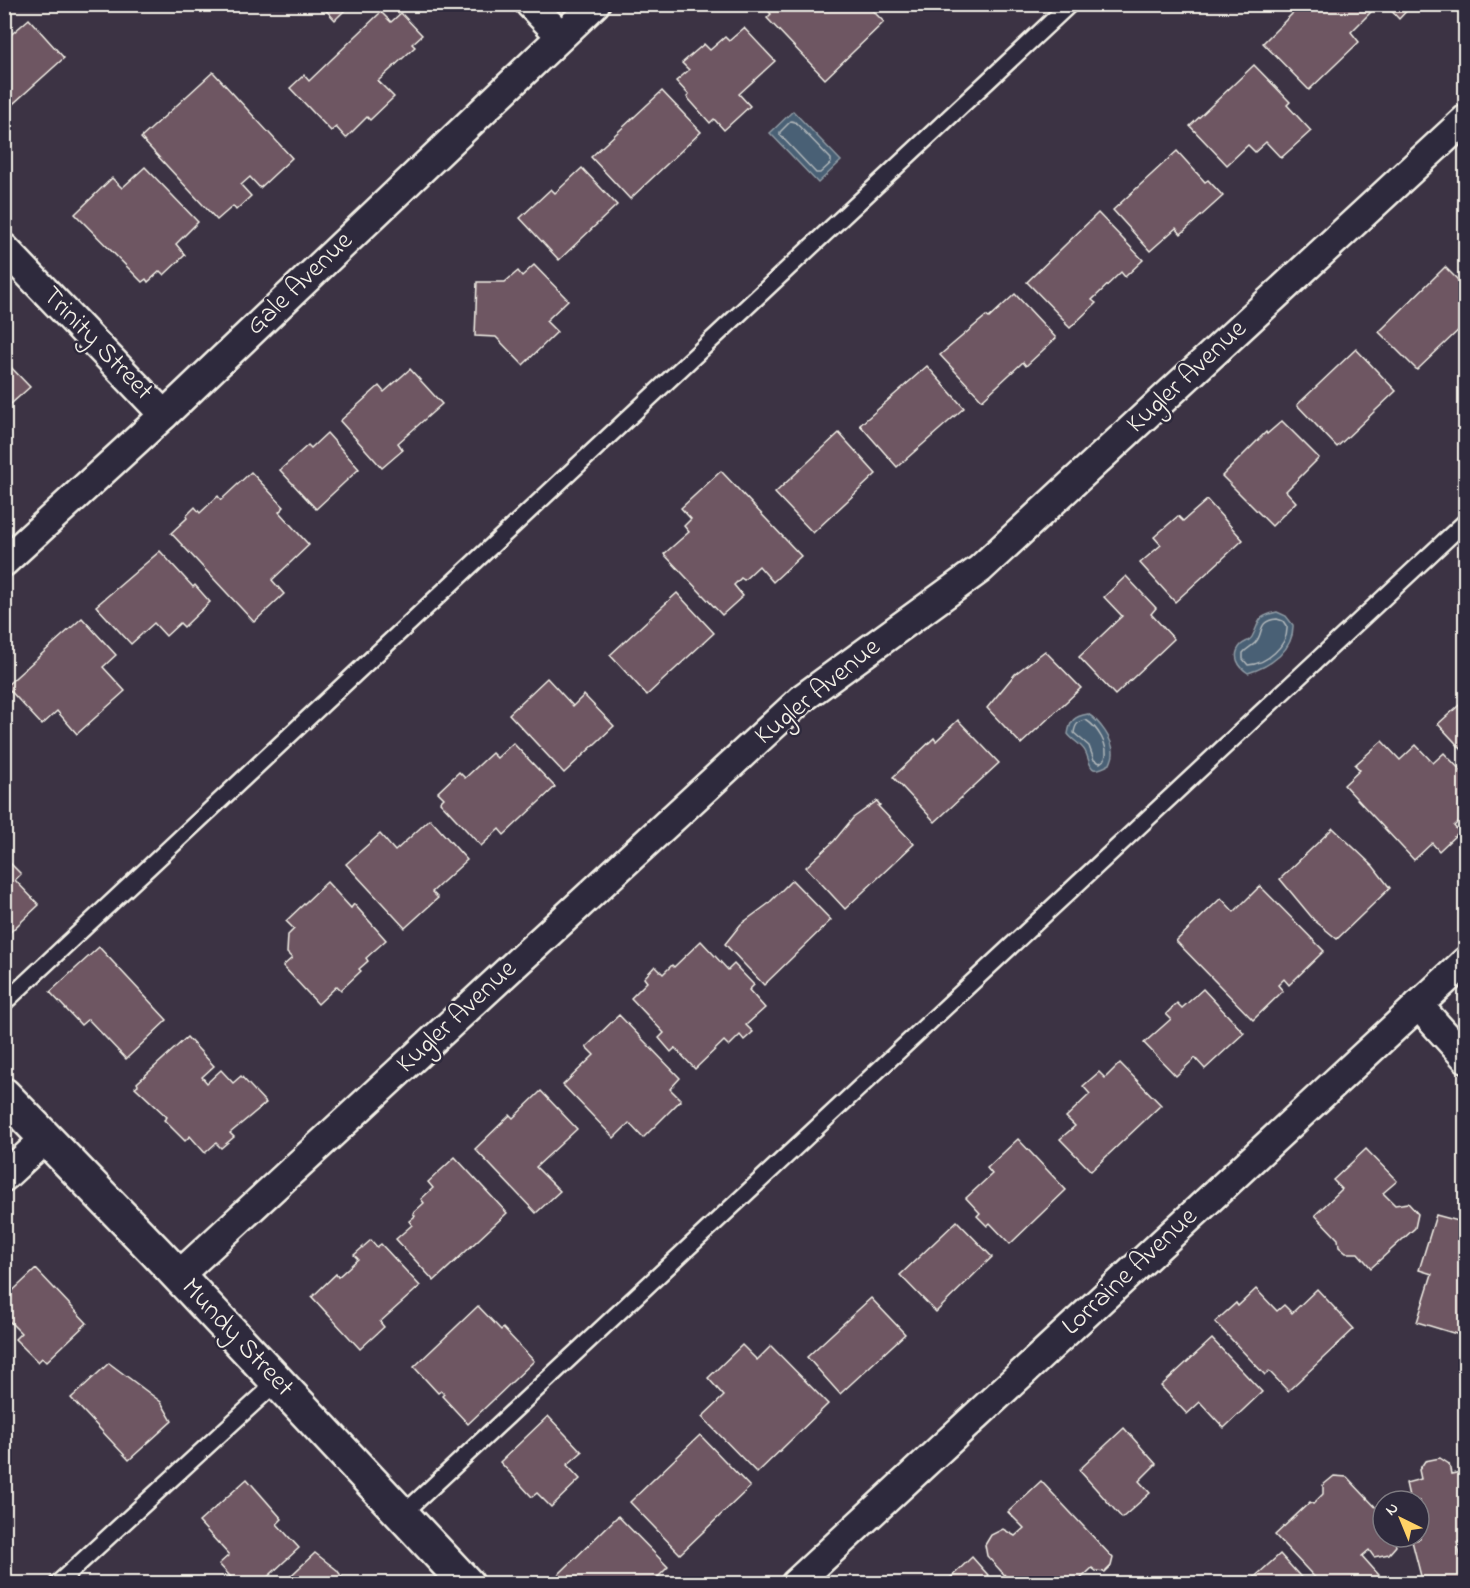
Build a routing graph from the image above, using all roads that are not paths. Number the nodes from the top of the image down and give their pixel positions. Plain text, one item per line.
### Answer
1 (530, 4) edge
2 (595, 4) edge
3 (1070, 4) edge
4 (561, 36) junction
5 (1466, 119) edge
6 (4, 248) edge
7 (164, 415) junction
8 (1466, 521) edge
9 (4, 562) edge
10 (1466, 961) edge
11 (4, 1003) edge
12 (1418, 1005) junction
13 (1466, 1058) edge
14 (4, 1095) edge
15 (46, 1138) junction
16 (4, 1177) edge
17 (178, 1276) junction
18 (278, 1381) junction
19 (403, 1514) junction
20 (57, 1584) edge
21 (467, 1584) edge
22 (795, 1584) edge

1 - 4 street
2 - 4 street, Gale Avenue
3 - 11 lane
4 - 7 street, Gale Avenue
5 - 17 street, Kugler Avenue
6 - 7 street, Trinity Street
7 - 9 street, Gale Avenue
8 - 19 lane
10 - 12 street, Lorraine Avenue
12 - 13 street
12 - 22 street, Lorraine Avenue
14 - 15 street, Mundy Street
15 - 16 street
15 - 17 street, Mundy Street
17 - 18 street, Mundy Street
18 - 19 street, Mundy Street
18 - 20 lane
19 - 21 street, Mundy Street

